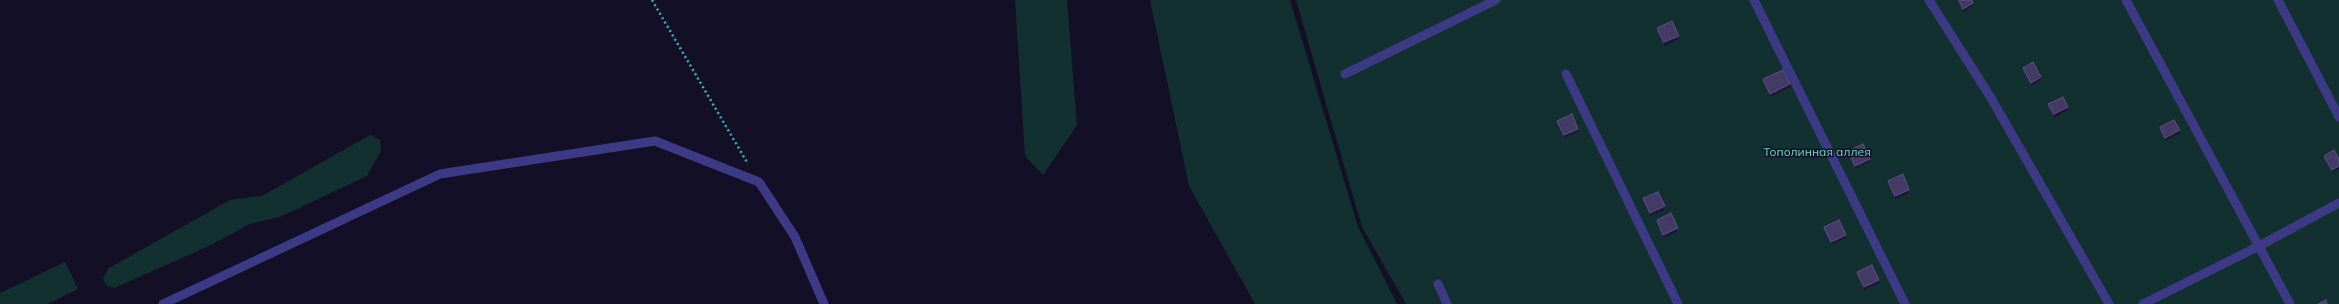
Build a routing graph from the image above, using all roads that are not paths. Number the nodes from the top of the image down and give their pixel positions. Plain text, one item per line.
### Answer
1 (1496, 0) edge
2 (1754, 0) edge
3 (1929, 0) edge
4 (2126, 0) edge
5 (2278, 0) edge
6 (1345, 74) dead end
7 (1566, 74) dead end
8 (2339, 117) edge
9 (2339, 203) edge
10 (2259, 246) junction
11 (1438, 284) dead end
12 (163, 304) edge
13 (824, 304) edge
14 (1447, 304) edge
15 (1678, 304) edge
16 (1905, 304) edge
17 (2109, 304) edge
18 (2143, 304) edge
19 (2290, 304) edge

1 - 6 lane
2 - 16 lane
3 - 17 lane
4 - 10 lane
5 - 8 lane
7 - 15 lane
9 - 10 lane
10 - 18 lane
10 - 19 lane
11 - 14 lane
12 - 13 lane

